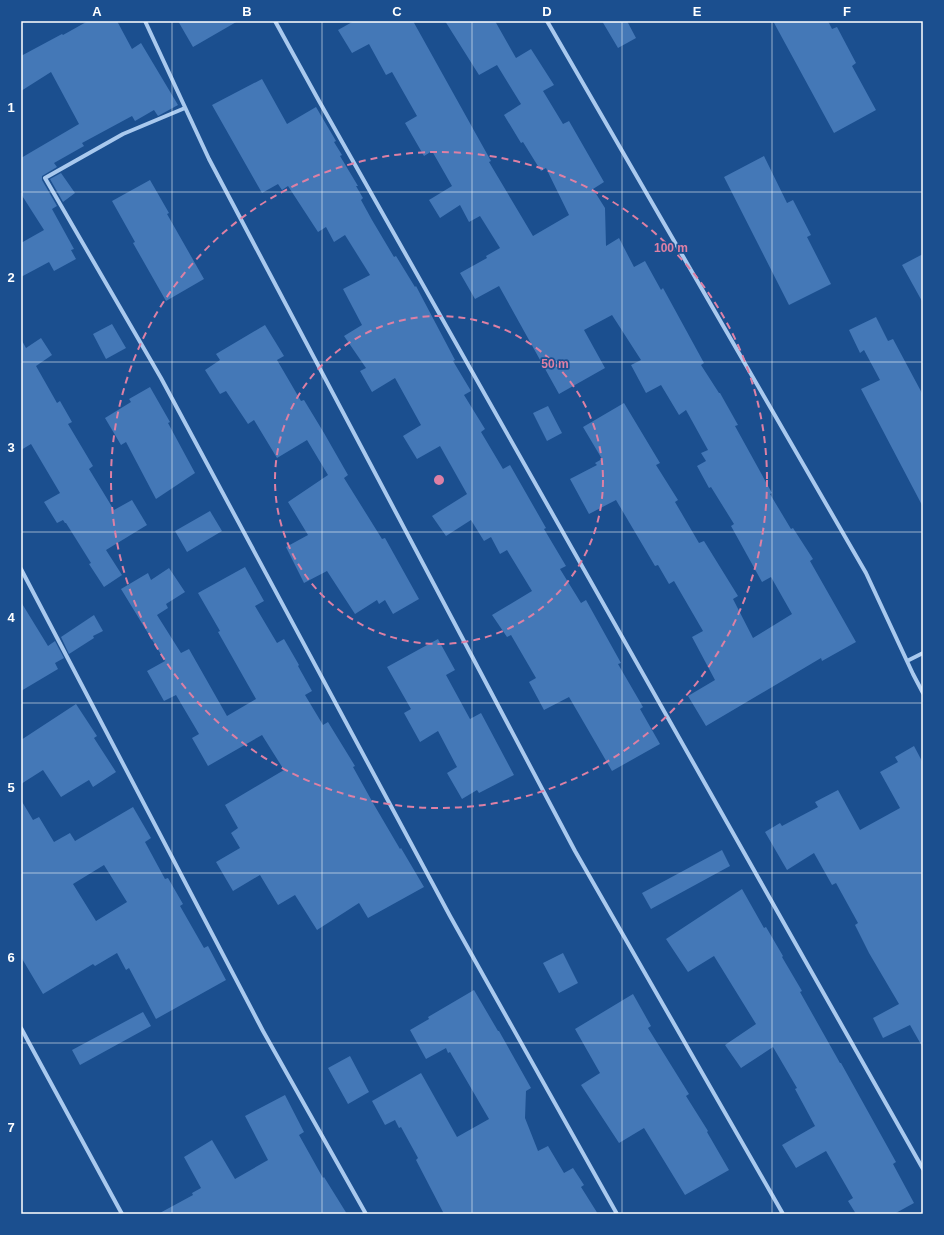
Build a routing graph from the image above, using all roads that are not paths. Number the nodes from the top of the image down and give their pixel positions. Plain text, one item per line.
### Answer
1 (144, 21) edge
2 (275, 21) edge
3 (547, 21) edge
4 (185, 108) junction
5 (21, 569) edge
6 (923, 653) edge
7 (907, 662) junction
8 (923, 693) edge
9 (21, 1028) edge
10 (923, 1169) edge
11 (122, 1214) edge
12 (366, 1214) edge
13 (617, 1214) edge
14 (783, 1214) edge

1 - 4 street
2 - 10 street
3 - 7 street
4 - 13 street
4 - 14 street
5 - 12 street
6 - 7 street
7 - 8 street
9 - 11 street

